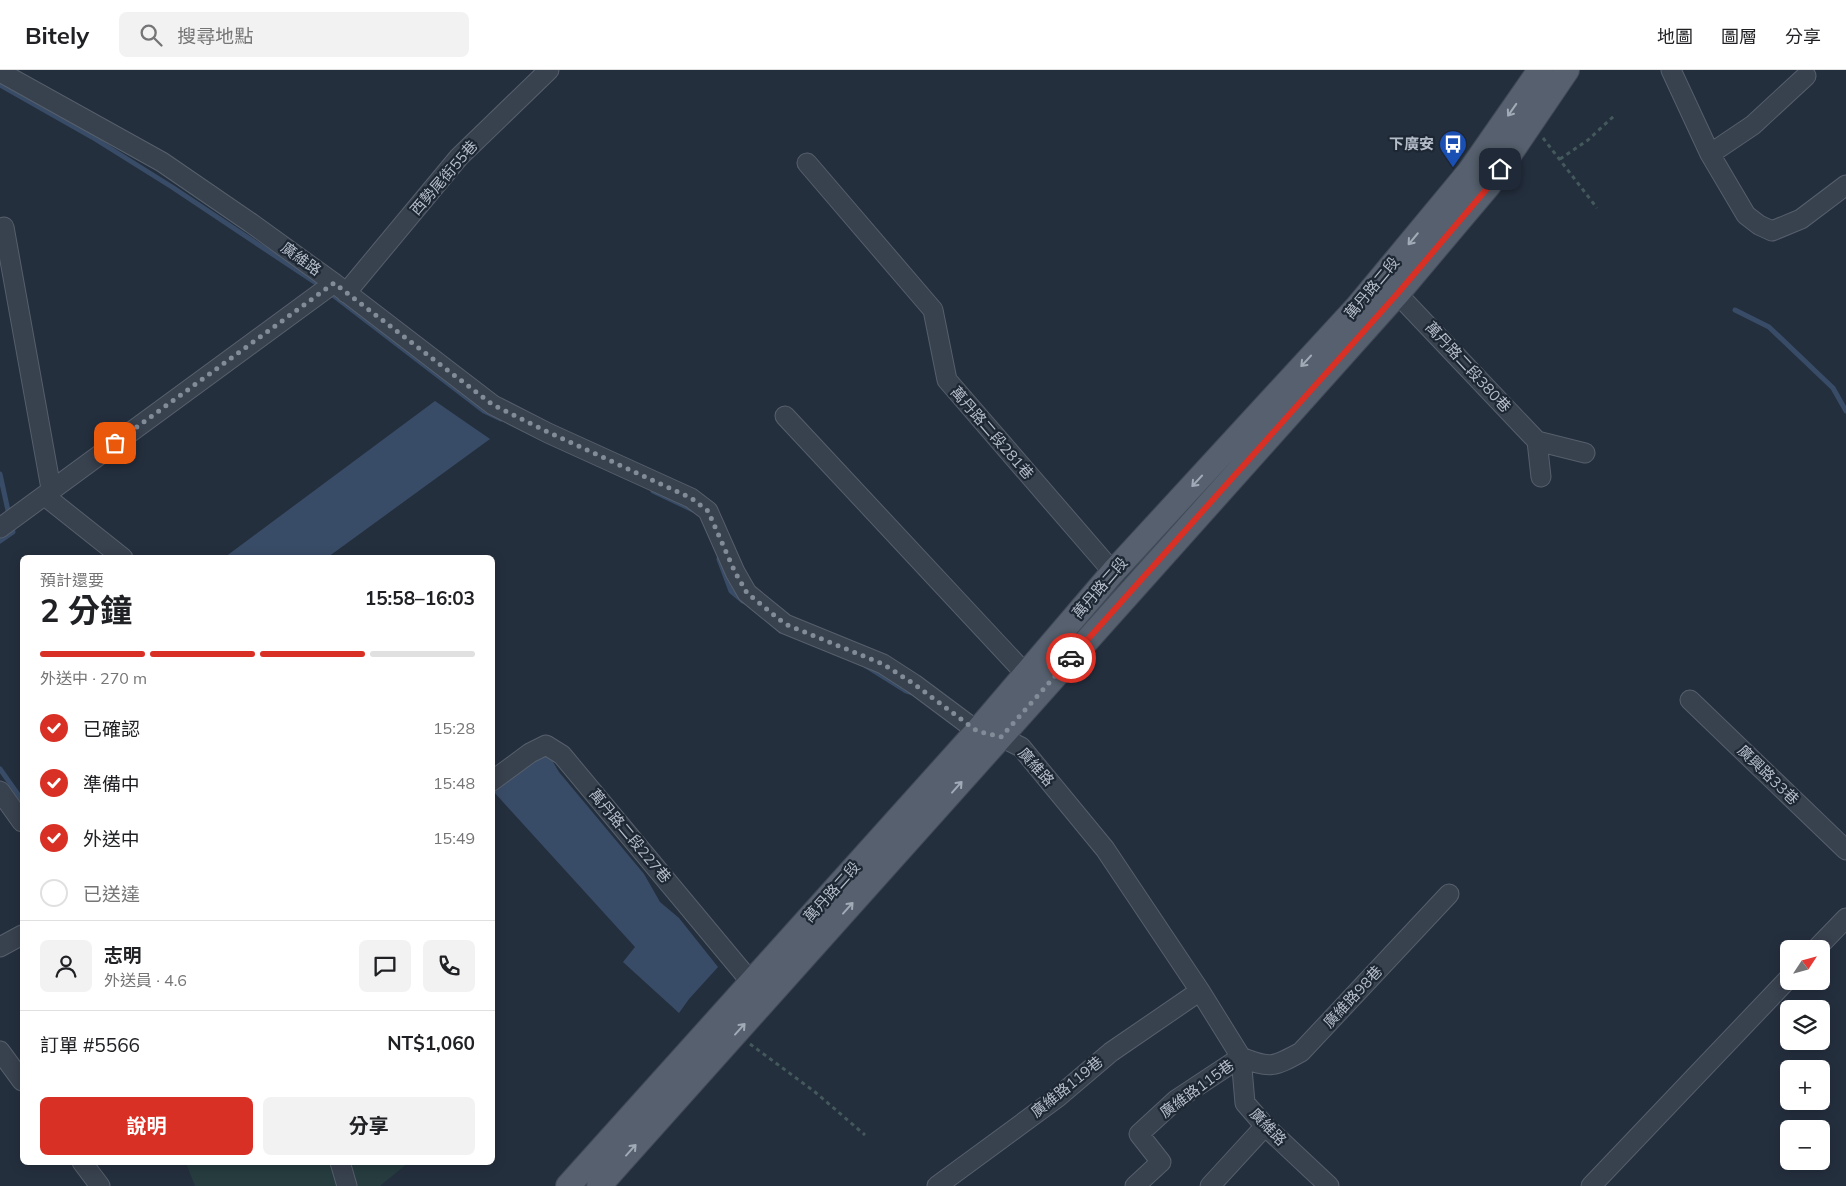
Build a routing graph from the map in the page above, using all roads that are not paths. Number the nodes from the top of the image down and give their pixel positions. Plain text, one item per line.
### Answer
1 (549, 70) edge
2 (1540, 70) edge
3 (1567, 70) edge
4 (1671, 70) edge
5 (0, 72) edge
6 (1806, 76) dead end
7 (1710, 154) junction
8 (807, 163) dead end
9 (1846, 185) edge
10 (4, 227) dead end
11 (1381, 277) junction
12 (340, 288) junction
13 (1398, 293) junction
14 (785, 416) dead end
15 (1537, 441) junction
16 (1585, 453) dead end
17 (1541, 477) dead end
18 (49, 492) junction
19 (0, 528) edge
20 (120, 555) edge
21 (1113, 572) junction
22 (1026, 673) junction
23 (1042, 690) junction
24 (1690, 700) dead end
25 (977, 731) junction
26 (1001, 737) junction
27 (495, 778) edge
28 (0, 791) edge
29 (20, 819) edge
30 (1846, 850) edge
31 (1449, 894) dead end
32 (1846, 918) edge
33 (20, 936) edge
34 (1825, 940) edge
35 (0, 947) edge
36 (751, 982) junction
37 (1780, 987) edge
38 (1200, 991) junction
39 (0, 1051) edge
40 (1241, 1056) junction
41 (20, 1079) edge
42 (1265, 1126) junction
43 (84, 1165) edge
44 (341, 1165) edge
45 (100, 1186) edge
46 (347, 1186) edge
47 (568, 1186) edge
48 (599, 1186) edge
49 (937, 1186) edge
50 (1135, 1186) edge
51 (1210, 1186) edge
52 (1329, 1186) edge
53 (1591, 1186) edge

1 - 12 street, 西勢尾街55巷
2 -> 11 main road, 萬丹路二段
3 - 13 main road, 萬丹路二段
4 - 7 street
5 - 12 street, 廣維路
6 - 7 street
7 - 9 street
8 - 21 street, 萬丹路二段281巷
10 - 18 street
11 - 13 street, 萬丹路二段380巷
11 -> 21 main road, 萬丹路二段
12 - 18 street, 西勢尾街55巷
12 - 25 street, 廣維路
13 - 15 street, 萬丹路二段380巷
13 - 23 main road, 萬丹路二段
14 - 22 street
15 - 16 street
15 - 17 street
18 - 19 street, 西勢尾街55巷
18 - 20 street
21 - 22 main road, 萬丹路二段
22 - 23 street
22 - 25 main road, 萬丹路二段
23 - 26 main road, 萬丹路二段
24 - 30 street, 廣興路33巷
25 - 26 street, 廣維路
25 - 36 main road, 萬丹路二段
26 - 38 street, 廣維路
48 -> 26 main road, 萬丹路二段
27 - 36 street, 萬丹路二段227巷
28 - 29 street
31 - 40 street, 廣維路98巷
32 - 34 street
33 - 35 street
36 - 47 main road, 萬丹路二段
37 - 53 street
38 - 40 street, 廣維路
38 - 49 street, 廣維路119巷
39 - 41 street
40 - 42 street, 廣維路
40 - 50 street, 廣維路115巷
42 - 51 street
42 - 52 street, 廣維路
43 - 45 street
44 - 46 street

